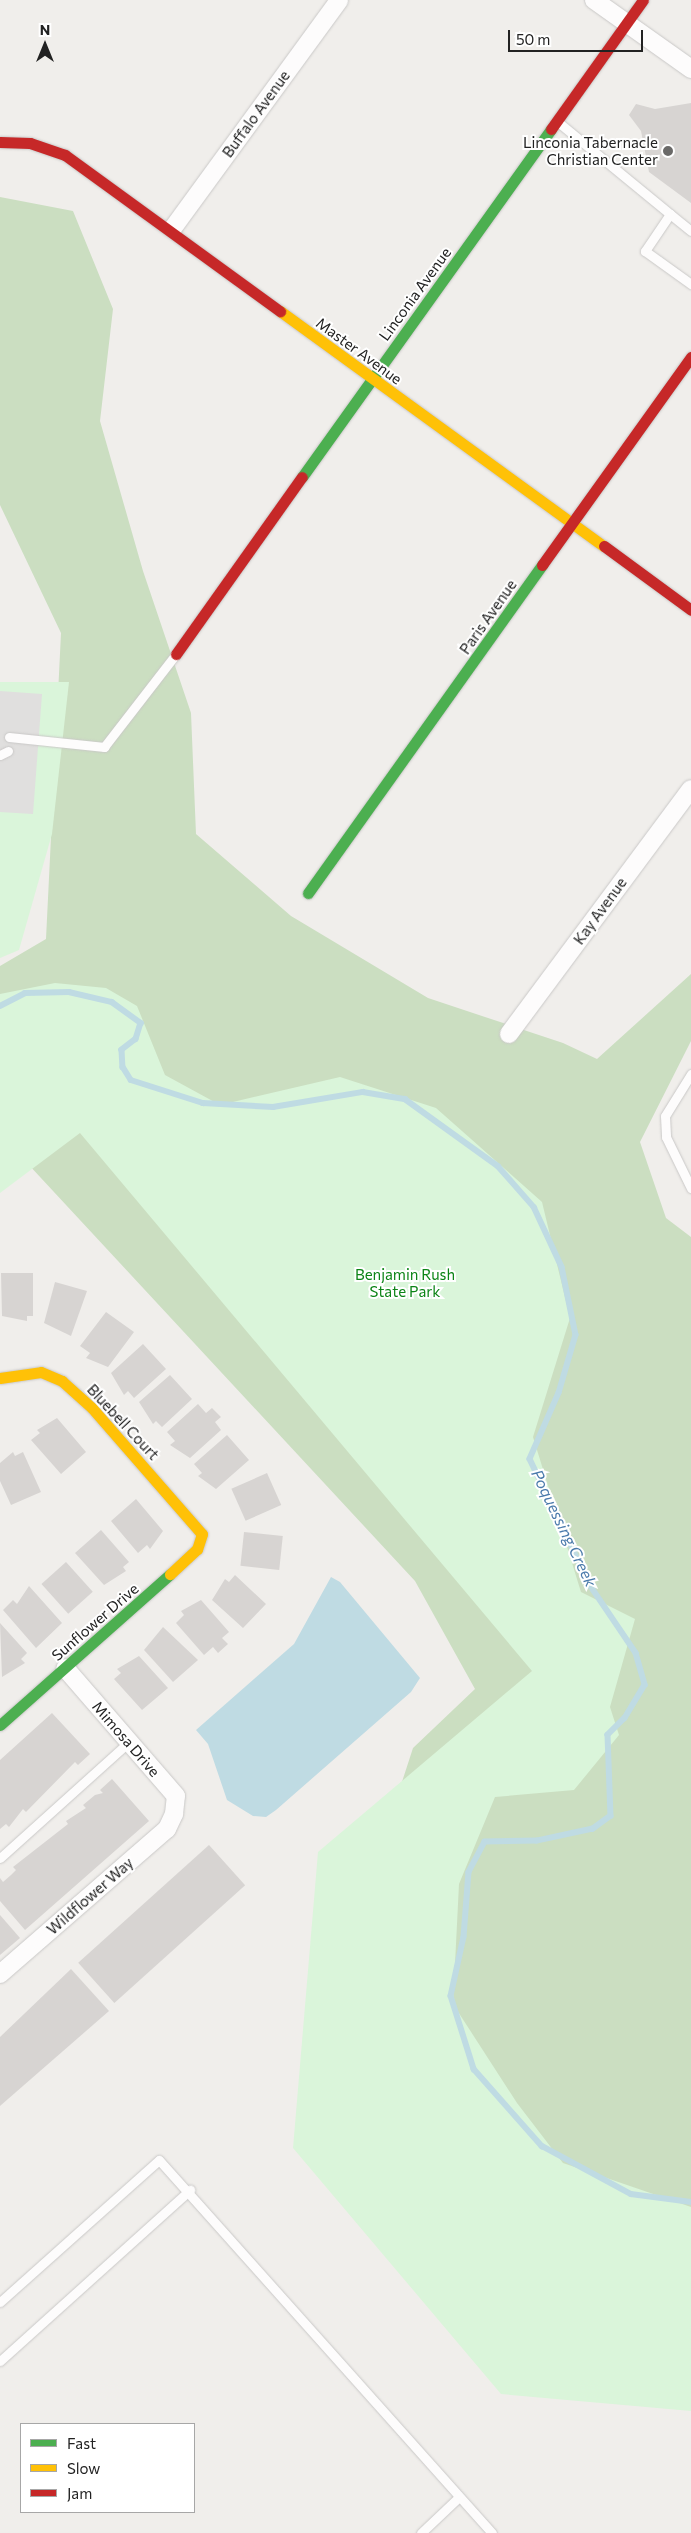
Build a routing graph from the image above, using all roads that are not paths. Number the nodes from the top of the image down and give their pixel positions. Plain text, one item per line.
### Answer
1 (339, 0) edge
2 (594, 0) edge
3 (644, 0) edge
4 (628, 24) junction
5 (691, 69) edge
6 (558, 122) junction
7 (0, 142) edge
8 (670, 214) junction
9 (173, 228) junction
10 (691, 231) edge
11 (691, 284) edge
12 (691, 357) edge
13 (373, 380) junction
14 (574, 524) junction
15 (691, 610) edge
16 (176, 654) joint
17 (9, 737) dead end
18 (691, 789) edge
19 (308, 893) dead end
20 (509, 1034) dead end
21 (691, 1074) edge
22 (691, 1186) edge
23 (0, 1378) edge
24 (202, 1534) joint
25 (65, 1668) junction
26 (0, 1725) edge
27 (128, 1742) junction
28 (174, 1814) joint
29 (0, 1858) edge
30 (0, 1974) edge
31 (190, 2190) junction
32 (0, 2302) edge
33 (0, 2361) edge
34 (458, 2497) junction
35 (421, 2533) edge
36 (492, 2533) edge

1 - 9 street, Buffalo Avenue
2 - 4 street
3 - 4 street, Linconia Avenue
4 - 5 street
4 - 6 street, Linconia Avenue
6 - 8 lane
6 - 13 street, Linconia Avenue
7 - 9 street, Master Avenue
8 - 10 lane
8 - 11 lane
9 - 13 street, Master Avenue
12 - 14 street, Paris Avenue
13 - 14 street, Master Avenue
13 - 16 street, Linconia Avenue
14 - 15 street, Master Avenue
14 - 19 street, Paris Avenue
16 - 17 lane
18 - 20 street, Kay Avenue
21 - 22 lane
23 - 24 street, Bluebell Court
24 - 25 street, Sunflower Drive
25 - 26 street, Sunflower Drive
25 - 27 street, Mimosa Drive
27 - 28 street, Mimosa Drive
27 - 29 lane
28 - 30 street, Wildflower Way
31 - 32 lane
31 - 33 lane
31 - 34 lane
34 - 35 lane
34 - 36 lane

